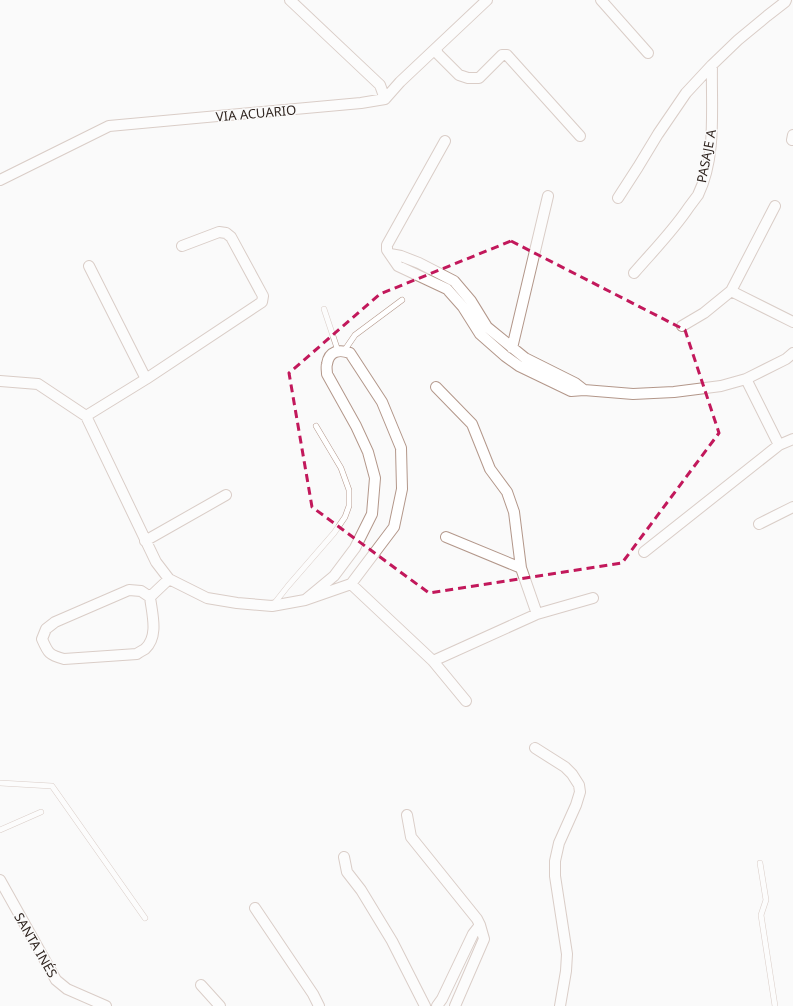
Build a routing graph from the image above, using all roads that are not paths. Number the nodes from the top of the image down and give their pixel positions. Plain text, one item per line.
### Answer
1 (290, 0) edge
2 (487, 0) edge
3 (601, 0) edge
4 (786, 0) edge
5 (436, 49) junction
6 (648, 53) dead end
7 (712, 65) junction
8 (385, 99) junction
9 (580, 136) dead end
10 (445, 141) dead end
11 (0, 180) edge
12 (548, 196) dead end
13 (618, 198) dead end
14 (775, 206) dead end
15 (182, 246) dead end
16 (390, 254) junction
17 (89, 266) dead end
18 (634, 273) dead end
19 (731, 291) junction
20 (402, 300) dead end
21 (324, 309) dead end
22 (793, 322) edge
23 (682, 326) dead end
24 (512, 348) junction
25 (341, 351) junction
26 (793, 353) edge
27 (146, 379) junction
28 (746, 379) junction
29 (0, 381) edge
30 (436, 387) dead end
31 (584, 390) junction
32 (86, 416) junction
33 (316, 426) dead end
34 (793, 439) edge
35 (779, 445) junction
36 (226, 495) dead end
37 (793, 507) edge
38 (759, 524) dead end
39 (446, 537) dead end
40 (145, 541) junction
41 (644, 552) dead end
42 (521, 568) junction
43 (169, 579) junction
44 (351, 584) junction
45 (150, 597) junction
46 (593, 598) dead end
47 (305, 600) junction
48 (272, 606) junction
49 (537, 614) junction
50 (433, 660) junction
51 (466, 701) dead end
52 (535, 748) dead end
53 (0, 783) edge
54 (41, 812) dead end
55 (406, 815) dead end
56 (0, 830) edge
57 (344, 857) dead end
58 (760, 863) dead end
59 (0, 880) edge
60 (255, 908) dead end
61 (146, 918) dead end
62 (480, 925) junction
63 (201, 985) dead end
64 (106, 1006) edge
65 (220, 1006) edge
66 (319, 1006) edge
67 (425, 1006) edge
68 (437, 1006) edge
69 (455, 1006) edge
70 (560, 1006) edge
71 (775, 1006) edge

1 - 8 street
2 - 5 street
3 - 6 street
4 - 7 street
5 - 8 street
5 - 9 street
7 - 13 street
7 - 18 street, PASAJE A
8 - 11 street, VIA ACUARIO
10 - 16 street
12 - 24 street
14 - 19 street
15 - 27 street
16 - 24 street
16 - 31 street
17 - 27 street
19 - 22 street
19 - 23 street
20 - 25 lane
21 - 25 lane
24 - 31 street
25 - 44 street
25 - 47 street
26 - 28 street
27 - 32 street
28 - 31 street
28 - 35 street
29 - 32 street
30 - 42 street
32 - 40 street
33 - 48 lane
34 - 35 street
35 - 41 street
36 - 40 street
37 - 38 street
39 - 42 street
40 - 43 street
42 - 49 street
43 - 45 street
43 - 48 street
44 - 47 street
44 - 50 street
45 - 45 street
46 - 49 street
47 - 48 street
49 - 50 street
50 - 51 street
52 - 70 street
53 - 61 lane
54 - 56 lane
55 - 62 street
57 - 67 street
58 - 71 lane
59 - 64 street, SANTA INÉS
60 - 66 street
62 - 68 street
62 - 69 street
63 - 65 street

